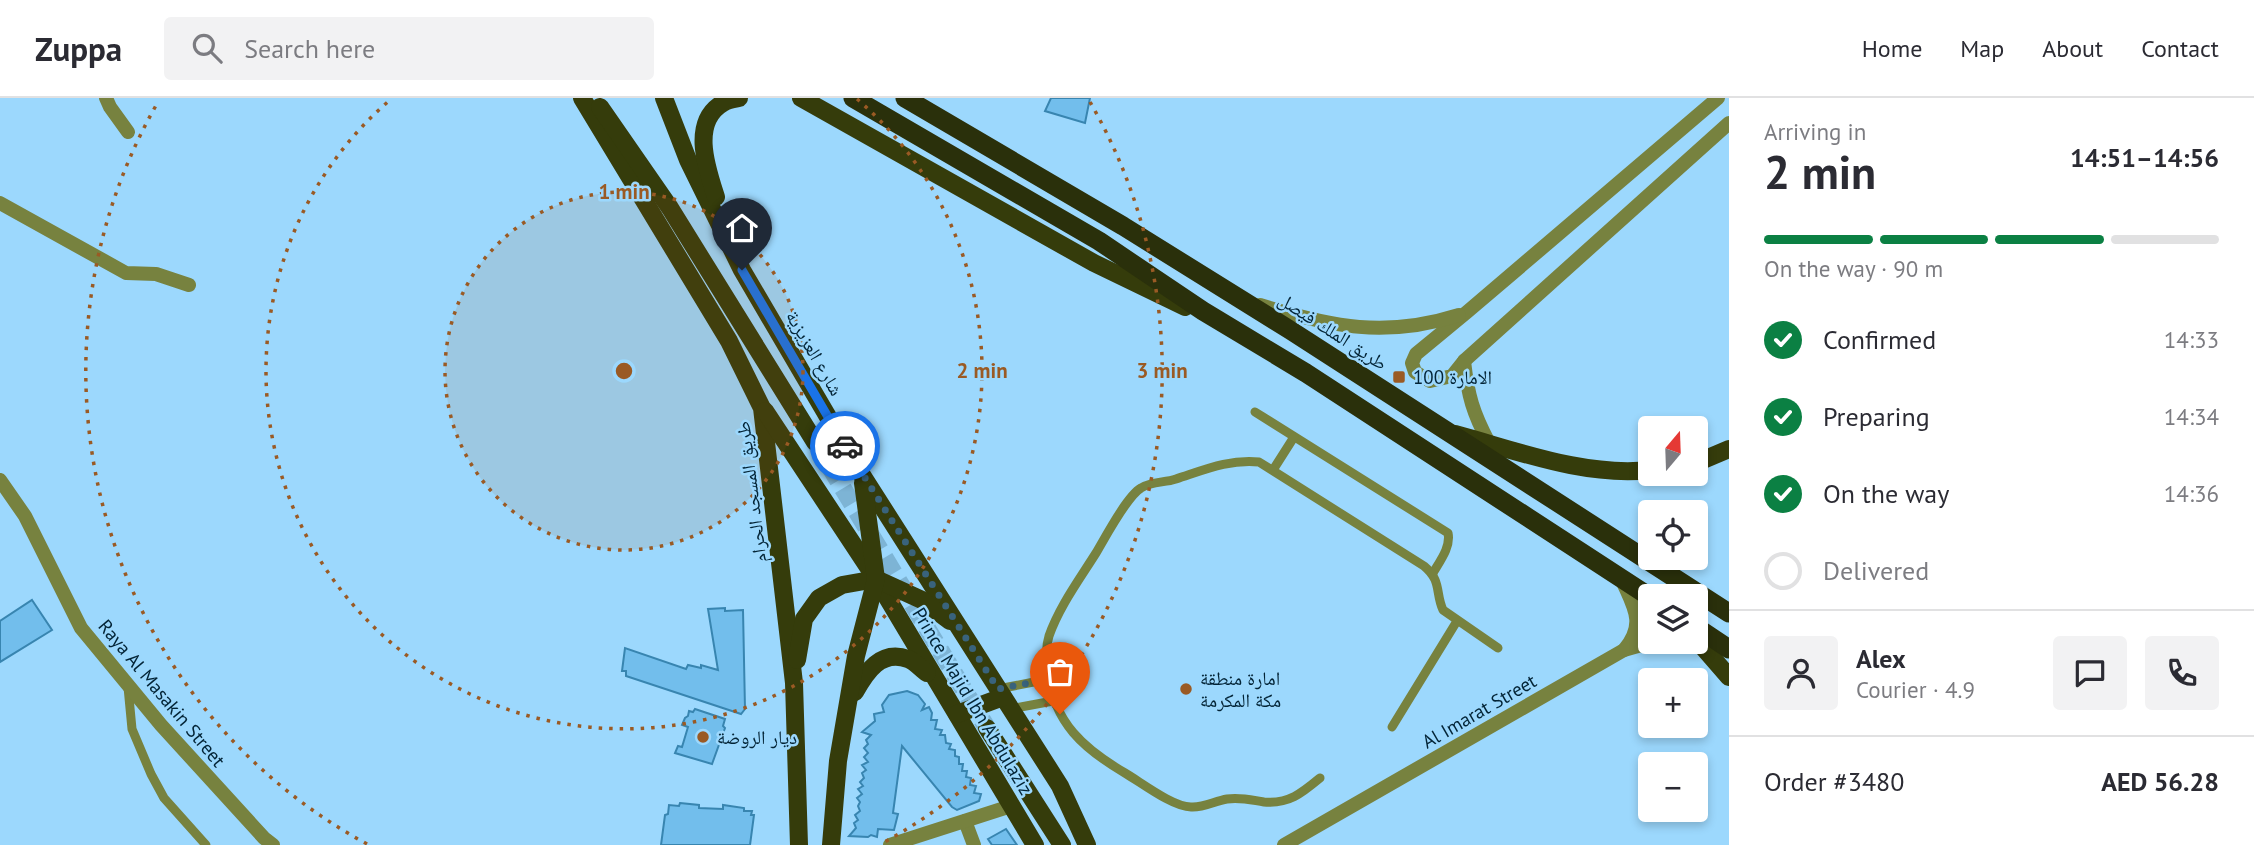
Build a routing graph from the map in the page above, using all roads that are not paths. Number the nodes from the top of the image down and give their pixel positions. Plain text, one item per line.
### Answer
1 (106, 98) edge
2 (582, 98) edge
3 (594, 98) edge
4 (664, 98) edge
5 (739, 98) edge
6 (801, 98) edge
7 (853, 98) edge
8 (905, 98) edge
9 (1718, 98) edge
10 (1729, 123) edge
11 (128, 132) dead end
12 (0, 203) edge
13 (742, 270) junction
14 (189, 285) dead end
15 (1239, 299) junction
16 (1467, 312) junction
17 (1236, 331) junction
18 (1464, 361) junction
19 (762, 408) junction
20 (1255, 412) dead end
21 (1447, 432) junction
22 (1294, 437) junction
23 (815, 442) tunnel mouth
24 (1489, 443) junction
25 (1729, 449) edge
26 (1708, 458) edge
27 (1273, 470) junction
28 (1638, 471) edge
29 (862, 475) junction
30 (0, 480) edge
31 (1433, 573) junction
32 (1621, 578) junction
33 (876, 579) junction
34 (1638, 589) edge
35 (1729, 613) edge
36 (1457, 621) junction
37 (958, 627) junction
38 (1708, 641) edge
39 (1638, 646) edge
40 (1498, 648) dead end
41 (1729, 649) edge
42 (1624, 650) junction
43 (1708, 650) edge
44 (1729, 677) edge
45 (1049, 679) junction
46 (794, 682) junction
47 (939, 684) junction
48 (128, 685) junction
49 (1004, 698) junction
50 (1053, 701) junction
51 (848, 705) junction
52 (957, 714) junction
53 (1392, 727) dead end
54 (987, 728) tunnel mouth
55 (1320, 778) dead end
56 (1012, 806) junction
57 (965, 821) junction
58 (206, 845) edge
59 (273, 845) edge
60 (799, 845) edge
61 (831, 845) edge
62 (890, 845) edge
63 (974, 845) edge
64 (1035, 845) edge
65 (1062, 845) edge
66 (1087, 845) edge
67 (1284, 845) edge

1 - 11 street
2 - 19 main road, طريق المسجد الحرام
3 - 23 main road
4 - 13 main road, شارع العزيزية
5 - 13 main road
6 - 17 main road
7 - 17 highway
8 - 15 highway, طريق الملك فيصل
9 - 16 street
10 - 18 street
12 - 14 street
13 - 29 main road, شارع العزيزية
15 - 16 street
15 - 21 highway, طريق الملك فيصل
16 - 18 street
17 - 32 highway
18 - 24 street
19 - 33 main road, Prince Majid Ibn Abdulaziz
19 - 46 main road, طريق المسجد الحرام
20 - 22 lane
21 - 24 main road
21 - 35 highway, طريق الملك فيصل
22 - 27 lane
22 - 31 lane
24 - 28 main road
25 - 26 main road
27 - 31 lane
27 - 45 lane
29 - 33 main road
29 - 37 main road, شارع العزيزية
30 - 48 street, Raya Al Masakin Street
31 - 36 lane
32 - 34 highway
32 - 42 street
33 - 37 main road
33 - 46 main road
33 - 47 main road, Prince Majid Ibn Abdulaziz
33 - 51 main road
36 - 40 lane
36 - 53 lane
37 - 49 main road, شارع العزيزية
38 - 41 highway
39 - 42 street, Al Imarat Street
42 - 67 street, Al Imarat Street
43 - 44 main road
45 - 49 lane
45 - 50 lane
46 - 60 main road, طريق المسجد الحرام
47 - 51 main road
47 - 52 main road, Prince Majid Ibn Abdulaziz
48 - 58 lane
48 - 59 street, Raya Al Masakin Street
49 - 50 lane
49 - 52 main road
49 - 66 main road, شارع العزيزية
50 - 55 lane
51 - 61 main road
52 - 56 main road, Prince Majid Ibn Abdulaziz
54 - 65 main road, Prince Majid Ibn Abdulaziz
56 - 57 street
56 - 64 main road, Prince Majid Ibn Abdulaziz
57 - 62 street
57 - 63 street

